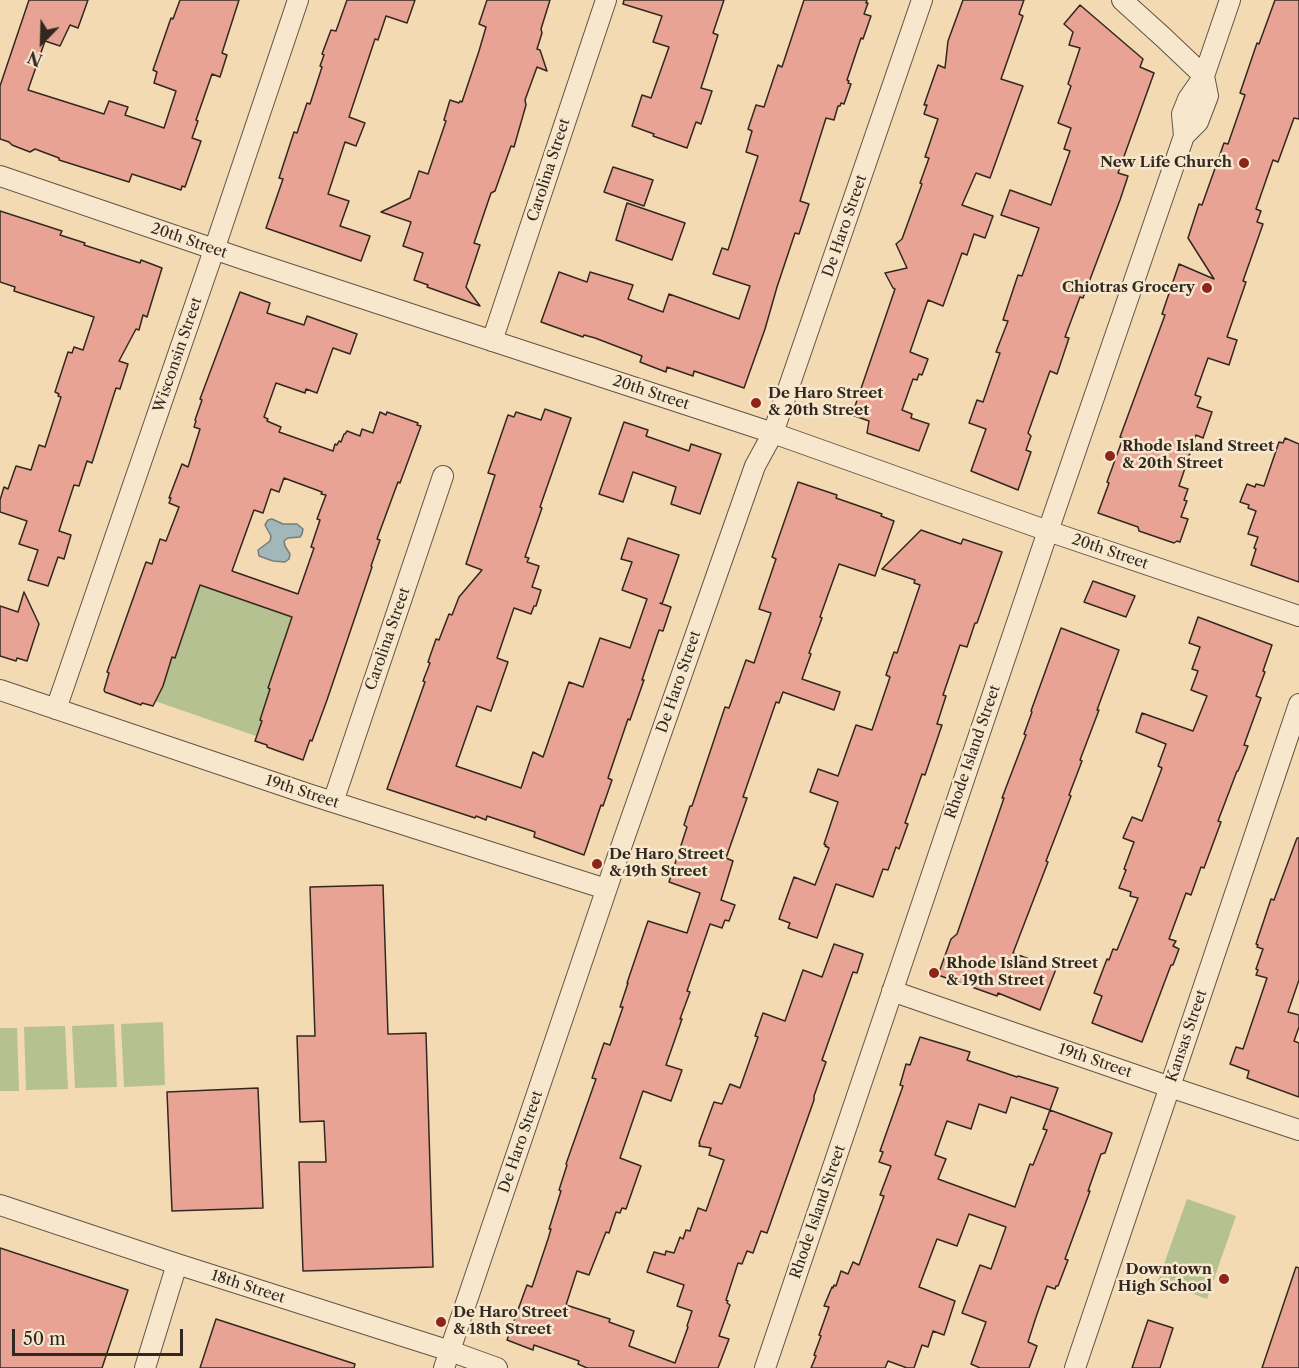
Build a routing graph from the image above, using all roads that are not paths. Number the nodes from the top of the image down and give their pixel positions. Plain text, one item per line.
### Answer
1 (298, 0) edge
2 (606, 0) edge
3 (922, 0) edge
4 (1122, 0) edge
5 (1230, 0) edge
6 (1204, 76) junction
7 (0, 176) edge
8 (214, 250) junction
9 (492, 341) junction
10 (773, 433) junction
11 (443, 476) dead end
12 (1048, 531) junction
13 (1299, 616) edge
14 (0, 690) edge
15 (1299, 704) edge
16 (56, 709) junction
17 (333, 802) junction
18 (606, 889) junction
19 (892, 991) junction
20 (1170, 1087) junction
21 (1299, 1130) edge
22 (0, 1205) edge
23 (177, 1264) junction
24 (447, 1360) edge
25 (145, 1368) edge
26 (497, 1368) edge
27 (765, 1368) edge
28 (1075, 1368) edge

1 - 8 street, Wisconsin Street
2 - 9 street, Carolina Street
3 - 10 street, De Haro Street
4 - 6 street
5 - 6 street, Rhode Island Street
6 - 12 street, Rhode Island Street
7 - 8 street, 20th Street
8 - 9 street, 20th Street
8 - 16 street, Wisconsin Street
9 - 10 street, 20th Street
10 - 12 street, 20th Street
10 - 18 street, De Haro Street
11 - 17 street, Carolina Street
12 - 13 street, 20th Street
12 - 19 street, Rhode Island Street
14 - 16 street, 19th Street
15 - 20 street, Kansas Street
16 - 17 street, 19th Street
17 - 18 street, 19th Street
18 - 24 street, De Haro Street
19 - 20 street, 19th Street
19 - 27 street, Rhode Island Street
20 - 21 street, 19th Street
20 - 28 street, Kansas Street
22 - 23 street, 18th Street
23 - 24 street, 18th Street
23 - 25 street
24 - 26 street, 18th Street

